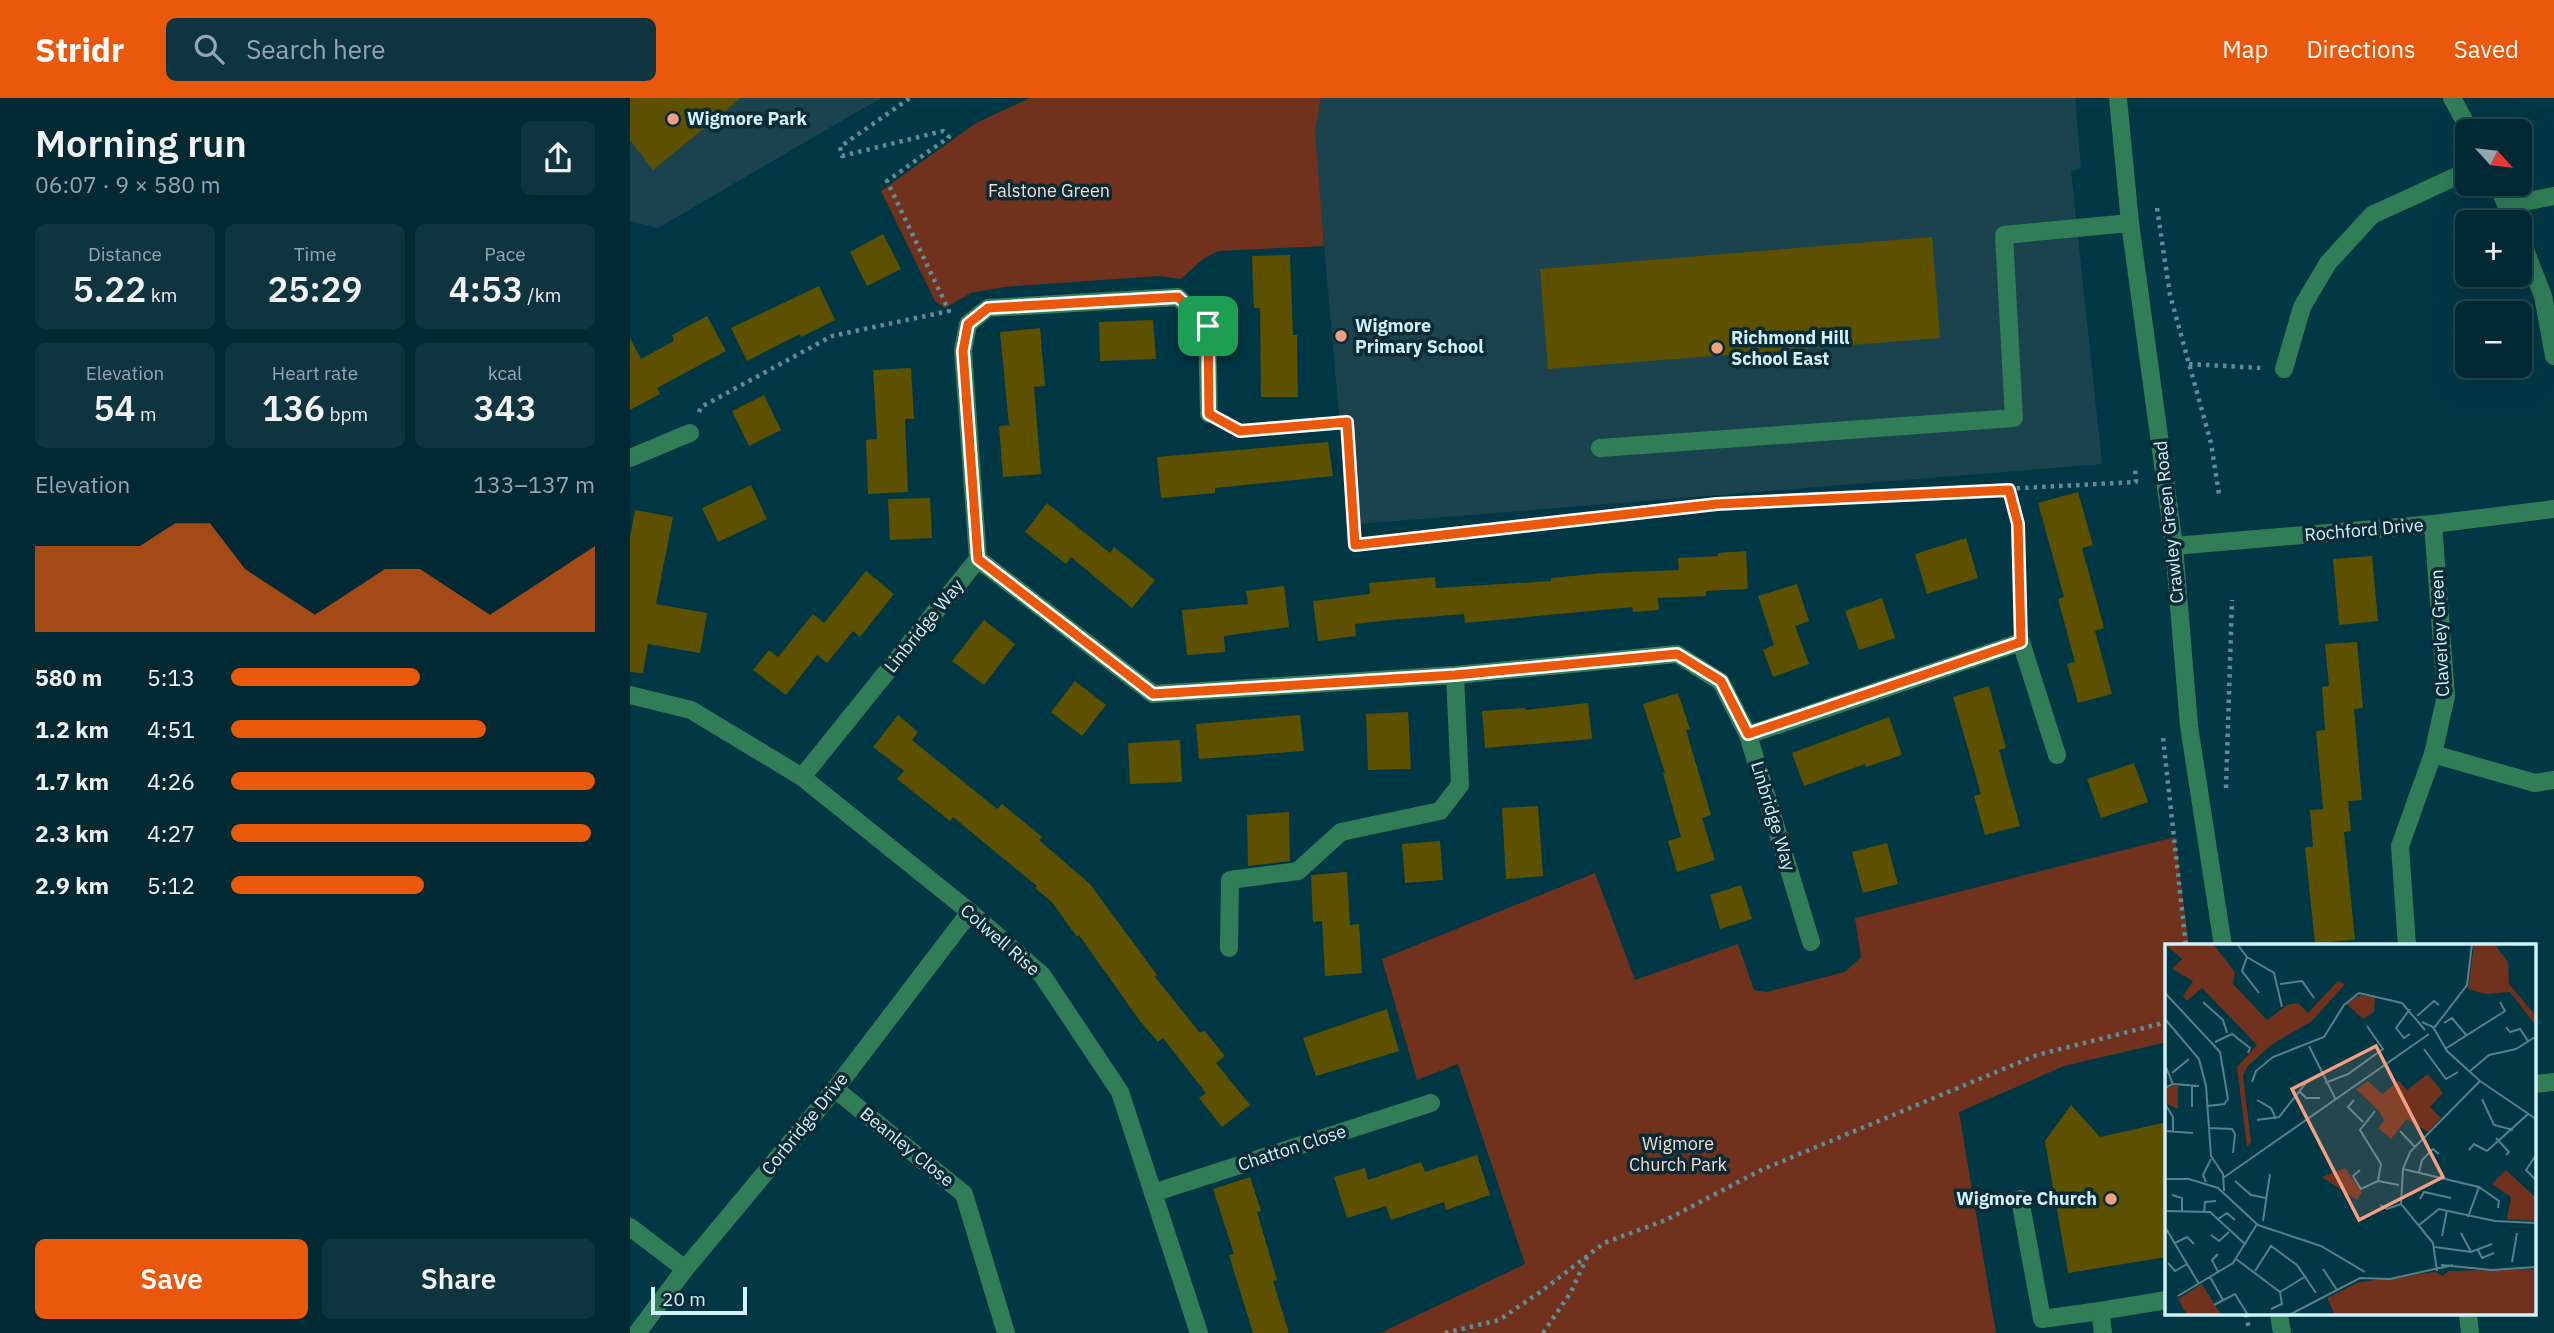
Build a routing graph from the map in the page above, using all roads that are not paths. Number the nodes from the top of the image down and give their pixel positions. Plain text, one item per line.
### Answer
1 (2119, 98) edge
2 (2452, 98) edge
3 (2463, 119) edge
4 (2455, 177) edge
5 (2503, 196) edge
6 (2554, 196) edge
7 (2507, 205) junction
8 (2509, 210) edge
9 (2130, 223) junction
10 (2532, 268) edge
11 (2554, 356) edge
12 (2284, 369) road end
13 (1209, 414) road end
14 (690, 433) road end
15 (1600, 448) dead end
16 (630, 458) edge
17 (2554, 509) edge
18 (2433, 524) junction
19 (2174, 546) junction
20 (978, 559) junction
21 (1455, 675) junction
22 (630, 695) edge
23 (1748, 734) junction
24 (2433, 754) junction
25 (2057, 755) dead end
26 (802, 777) junction
27 (2554, 780) edge
28 (970, 912) junction
29 (1811, 942) dead end
30 (2223, 944) edge
31 (2406, 944) edge
32 (1229, 948) dead end
33 (2554, 1082) edge
34 (2536, 1084) edge
35 (835, 1089) junction
36 (1431, 1103) dead end
37 (1153, 1193) junction
38 (2020, 1199) dead end
39 (630, 1227) edge
40 (685, 1269) junction
41 (2165, 1300) edge
42 (2100, 1311) junction
43 (637, 1333) edge
44 (1006, 1333) edge
45 (1199, 1333) edge
46 (2104, 1333) edge

1 - 9 street, Crawley Green Road
2 - 3 street
4 - 12 street
5 - 7 street
6 - 7 street
7 - 8 street
9 - 15 street
9 - 19 street, Crawley Green Road
10 - 11 street
13 - 20 street
14 - 16 street
17 - 18 street, Rochford Drive
18 - 19 street, Rochford Drive
18 - 24 street, Claverley Green
19 - 30 street, Crawley Green Road
20 - 21 street, Linbridge Way
20 - 26 street, Linbridge Way
21 - 23 street, Linbridge Way
21 - 32 street
22 - 26 street, Colwell Rise
23 - 25 street
23 - 29 street, Linbridge Way
24 - 27 street
24 - 31 street, Claverley Green
26 - 28 street, Colwell Rise
28 - 35 street, Corbridge Drive
28 - 37 street, Colwell Rise
33 - 34 street
35 - 40 street, Corbridge Drive
35 - 44 street, Beanley Close
36 - 37 street, Chatton Close
37 - 45 street, Colwell Rise
38 - 42 street
39 - 40 street
40 - 43 street, Corbridge Drive
41 - 42 street
42 - 46 street

